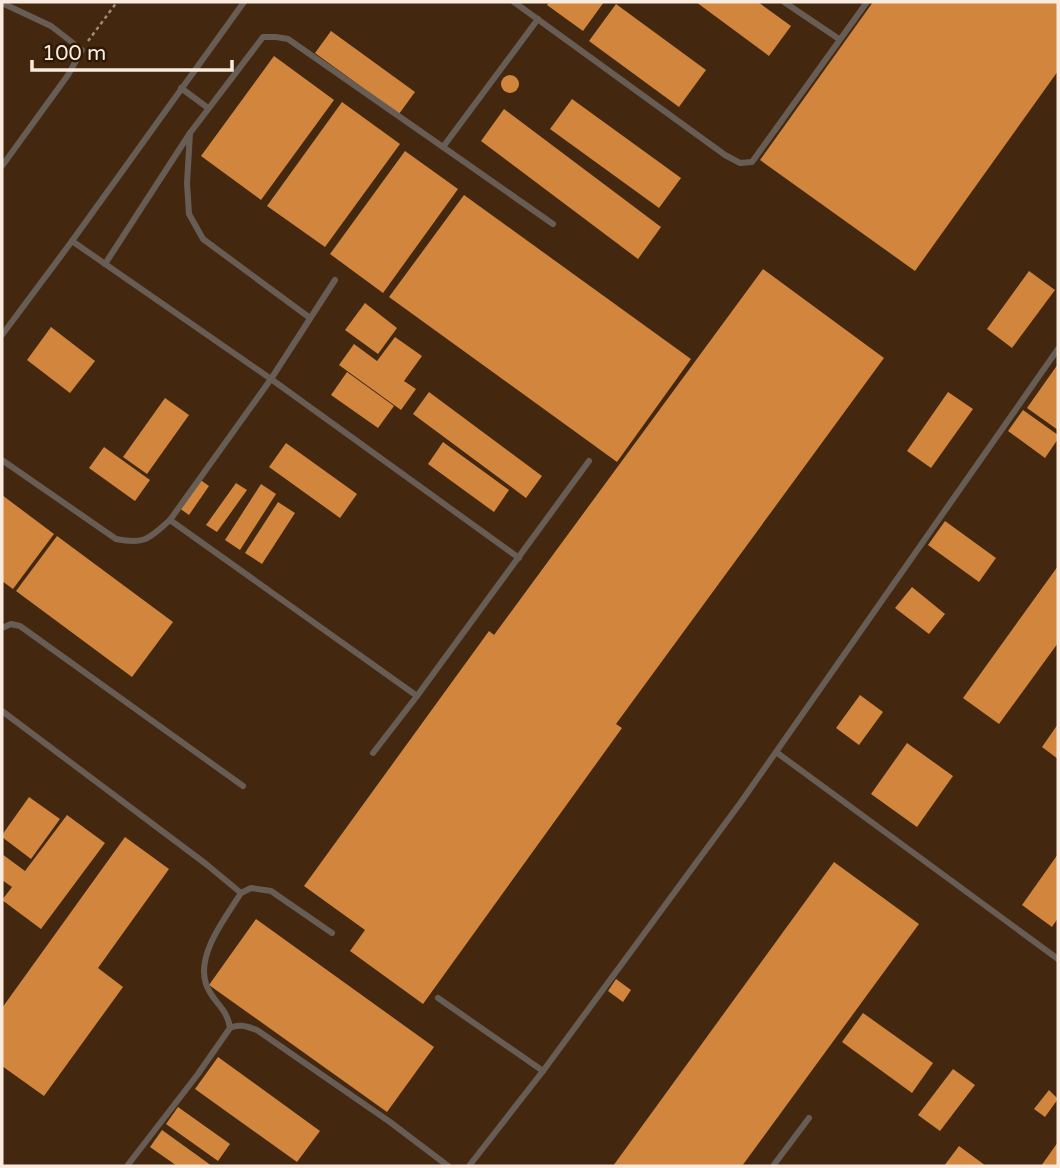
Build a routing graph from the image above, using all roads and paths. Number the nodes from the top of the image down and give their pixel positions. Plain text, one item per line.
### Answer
1 (117, 2) edge
2 (243, 2) edge
3 (514, 2) edge
4 (784, 2) edge
5 (867, 2) edge
6 (2, 3) edge
7 (538, 19) junction
8 (839, 39) junction
9 (82, 50) junction
10 (181, 88) junction
11 (208, 108) junction
12 (190, 133) junction
13 (443, 147) junction
14 (2, 166) edge
15 (552, 224) dead end
16 (72, 241) junction
17 (105, 264) junction
18 (335, 279) dead end
19 (310, 318) junction
20 (2, 335) edge
21 (1058, 349) edge
22 (271, 379) junction
23 (2, 460) edge
24 (589, 461) dead end
25 (170, 520) junction
26 (519, 558) junction
27 (2, 628) edge
28 (417, 696) junction
29 (2, 711) edge
30 (776, 752) junction
31 (373, 753) dead end
32 (243, 786) dead end
33 (241, 893) junction
34 (332, 933) dead end
35 (1058, 959) edge
36 (438, 998) dead end
37 (230, 1028) junction
38 (543, 1071) junction
39 (809, 1118) dead end
40 (127, 1166) edge
41 (448, 1166) edge
42 (469, 1166) edge
43 (773, 1166) edge

1 - 9 path
2 - 10 lane
3 - 7 lane
4 - 8 lane
5 - 8 lane
6 - 9 lane
7 - 8 lane
7 - 13 lane
9 - 14 lane
10 - 11 lane
10 - 16 lane
11 - 12 lane
11 - 13 lane
12 - 17 lane
12 - 19 lane
13 - 15 lane
16 - 17 lane
16 - 20 lane
17 - 22 lane
18 - 19 lane
19 - 22 lane
21 - 30 lane
22 - 25 lane
22 - 26 lane
23 - 25 lane
24 - 26 lane
25 - 28 lane
26 - 28 lane
27 - 32 lane
28 - 31 lane
29 - 33 lane
30 - 35 lane
30 - 38 lane
33 - 34 lane
33 - 37 lane
36 - 38 lane
37 - 40 lane
37 - 41 lane
38 - 42 lane
39 - 43 lane

